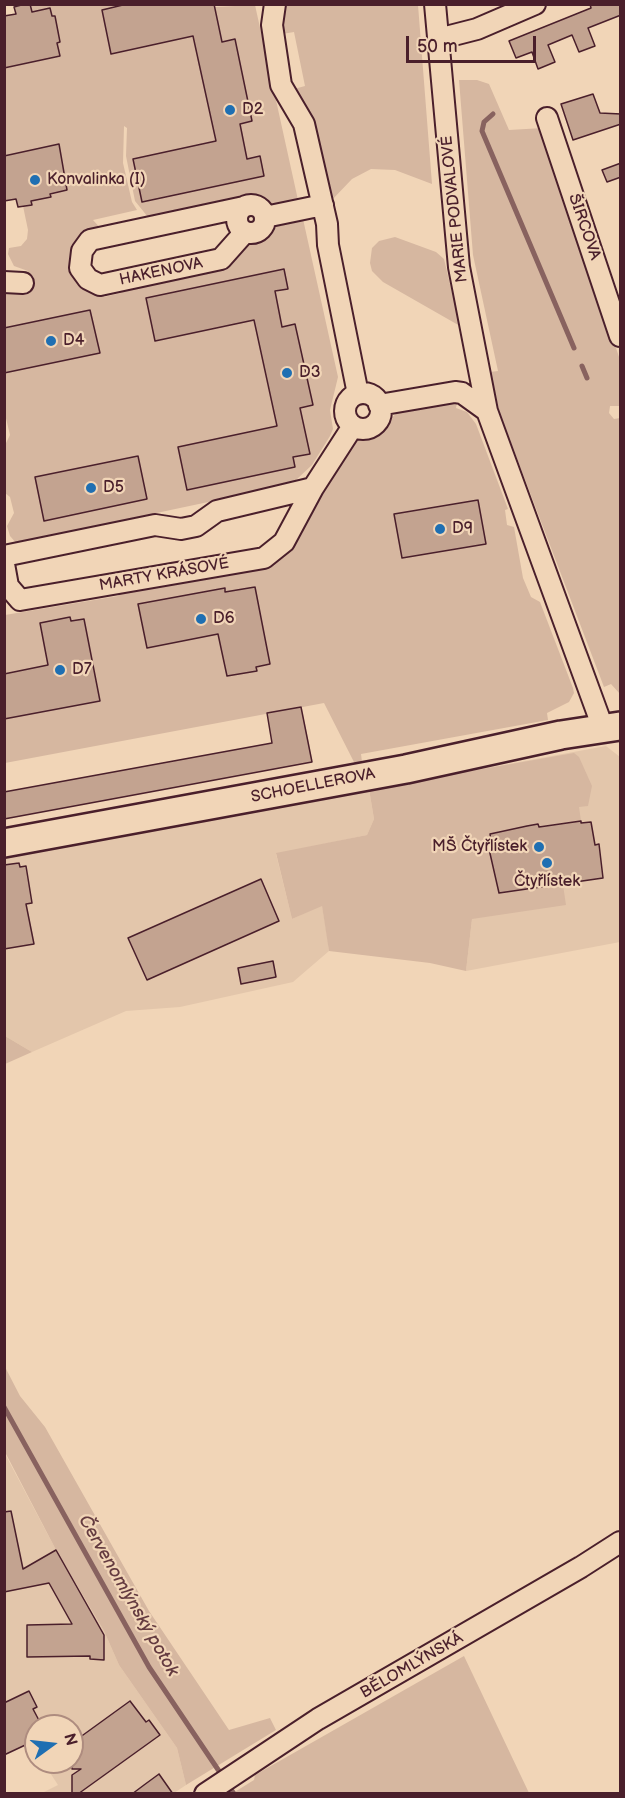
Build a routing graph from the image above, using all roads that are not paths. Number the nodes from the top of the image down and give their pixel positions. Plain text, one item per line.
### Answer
1 (275, 4) edge
2 (435, 4) edge
3 (535, 4) edge
4 (438, 39) junction
5 (547, 118) dead end
6 (323, 205) junction
7 (244, 207) junction
8 (265, 217) junction
9 (245, 232) junction
10 (621, 336) edge
11 (358, 394) junction
12 (379, 405) junction
13 (487, 411) junction
14 (353, 426) junction
15 (313, 488) junction
16 (4, 556) edge
17 (4, 564) edge
18 (612, 727) edge
19 (4, 843) edge
20 (621, 1542) edge
21 (207, 1792) edge

1 - 6 street
2 - 4 street, MARIE PODVALOVÉ
3 - 4 street
4 - 13 street, MARIE PODVALOVÉ
5 - 10 street, ŠIRCOVA
6 - 8 street, HAKENOVA
6 - 11 street
7 - 8 street
7 - 9 street
7 - 9 street, HAKENOVA
8 - 9 street, HAKENOVA
11 - 12 street
11 - 14 street
12 - 13 street
12 - 14 street
13 - 18 street, MARIE PODVALOVÉ
14 - 15 street, MARTY KRÁSOVÉ
15 - 16 street
15 - 17 street, MARTY KRÁSOVÉ
18 - 19 street, SCHOELLEROVA
20 - 21 street, BĚLOMLÝNSKÁ

